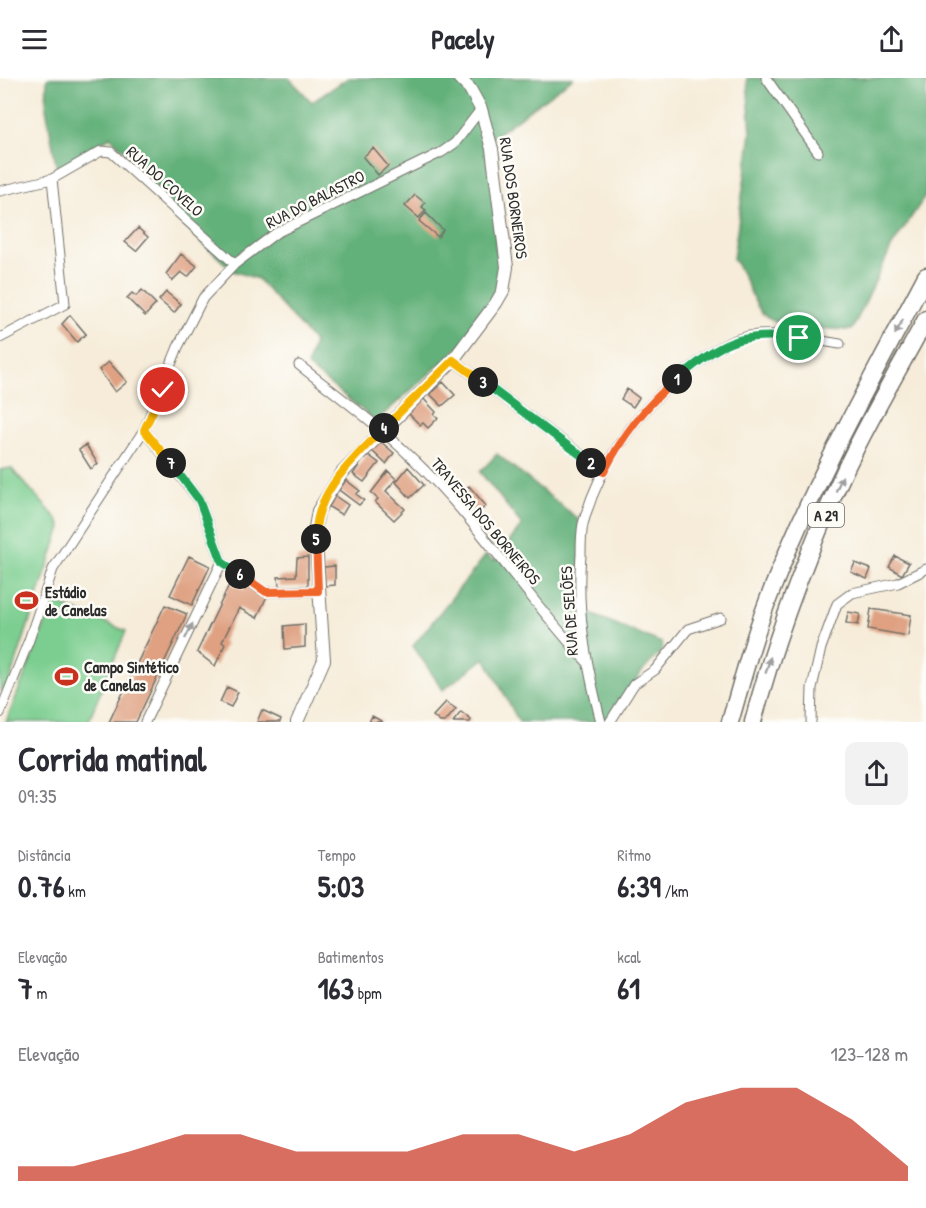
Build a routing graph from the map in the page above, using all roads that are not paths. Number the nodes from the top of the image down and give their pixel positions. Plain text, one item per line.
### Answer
1 (459, 78) edge
2 (766, 78) edge
3 (481, 109) junction
4 (818, 152) dead end
5 (52, 179) junction
6 (0, 191) edge
7 (235, 264) junction
8 (926, 276) edge
9 (926, 319) edge
10 (0, 338) edge
11 (840, 344) dead end
12 (453, 360) junction
13 (299, 365) dead end
14 (144, 430) junction
15 (381, 431) junction
16 (604, 472) junction
17 (222, 562) junction
18 (926, 569) edge
19 (318, 591) junction
20 (721, 618) dead end
21 (587, 662) junction
22 (0, 713) edge
23 (145, 722) edge
24 (297, 722) edge
25 (601, 722) edge
26 (610, 722) edge
27 (730, 722) edge
28 (753, 722) edge
29 (811, 722) edge

1 - 3 street, RUA DOS BORNEIROS
2 - 4 street
3 - 7 street, RUA DO BALASTRO
3 - 12 street, RUA DOS BORNEIROS
5 - 6 street, RUA DO COVELO
5 - 7 street, RUA DO COVELO
5 - 10 street
7 - 14 street, RUA DO BALASTRO
8 -> 27 highway, A 29
28 -> 9 highway, A 29
11 - 16 street, RUA DE SELÕES
12 - 15 street, RUA DOS BORNEIROS
12 - 16 street
13 - 15 street, TRAVESSA DOS BORNEIROS
14 - 17 street
14 - 22 street, RUA DO BALASTRO
15 - 19 street, RUA DOS BORNEIROS
15 - 21 street, TRAVESSA DOS BORNEIROS
16 - 21 street, RUA DE SELÕES
17 - 19 street
23 -> 17 street
18 - 29 street
19 - 24 street, RUA DOS BORNEIROS
20 - 26 street
21 - 25 street, RUA DE SELÕES

